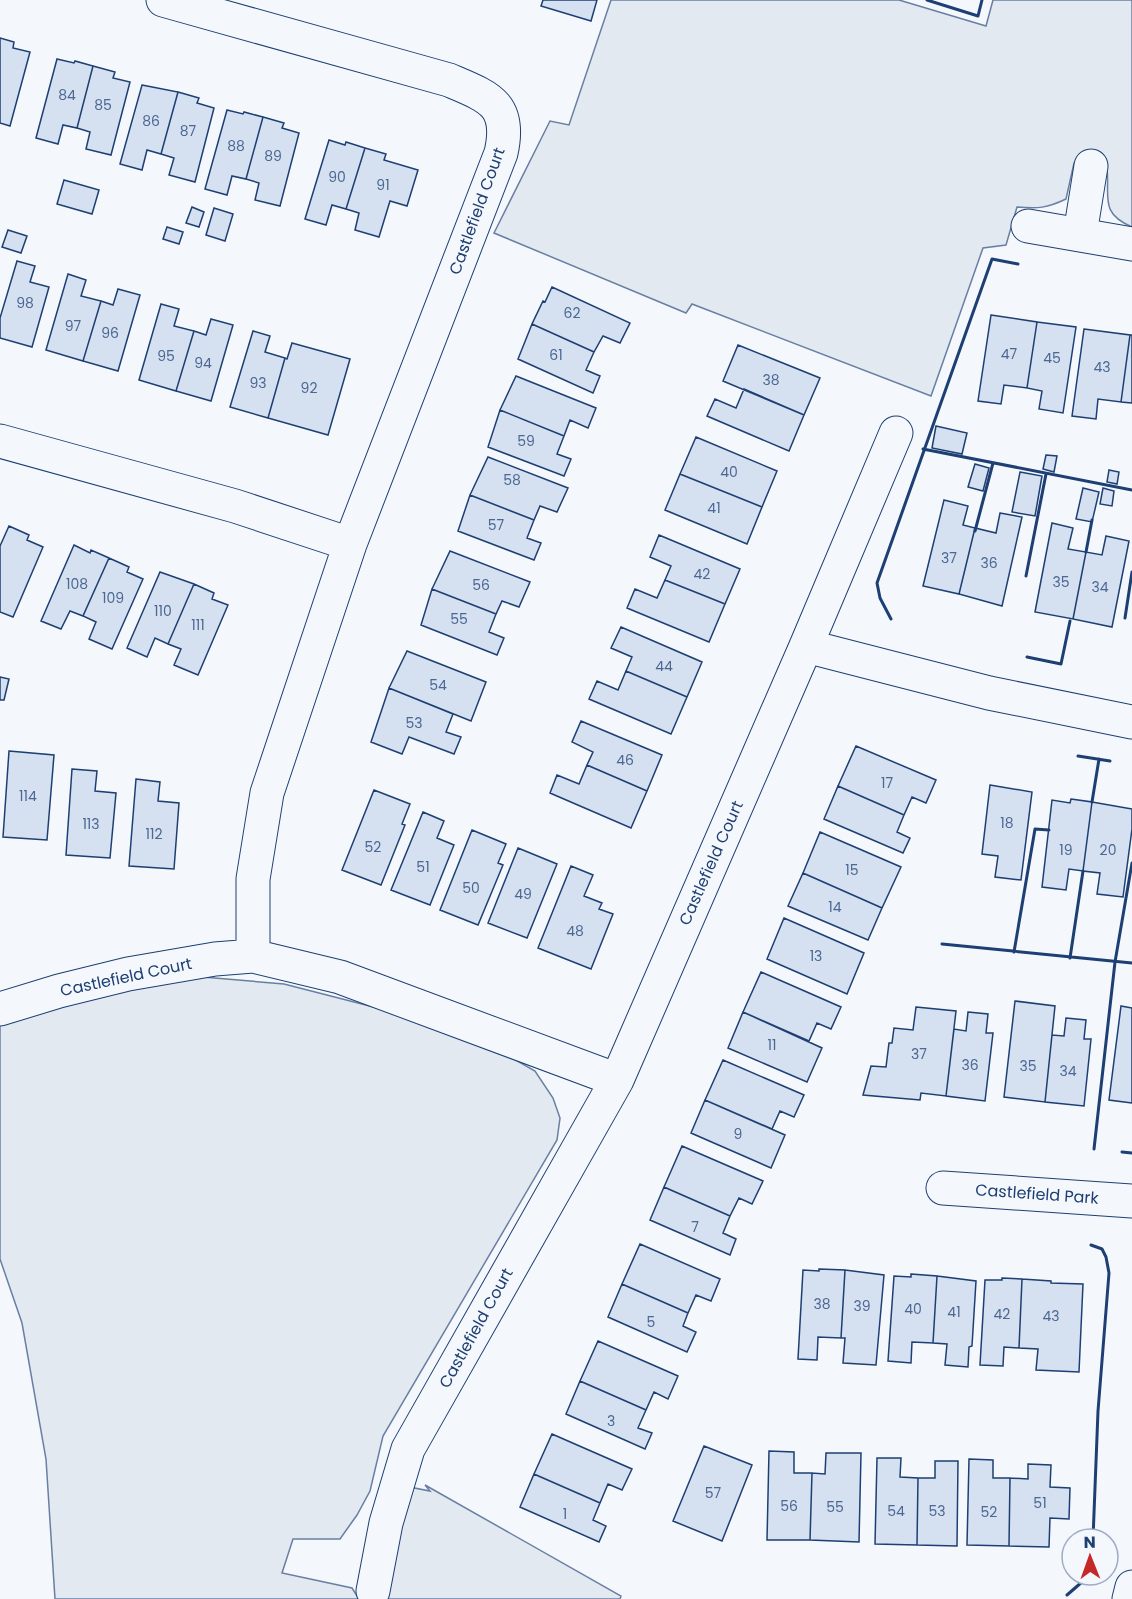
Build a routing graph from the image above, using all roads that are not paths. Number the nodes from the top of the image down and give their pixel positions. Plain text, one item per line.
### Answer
1 (163, 0) edge
2 (1091, 166) dead end
3 (1028, 226) dead end
4 (1080, 234) junction
5 (1132, 244) edge
6 (896, 433) dead end
7 (0, 441) edge
8 (350, 544) junction
9 (806, 646) junction
10 (1132, 722) edge
11 (253, 956) junction
12 (0, 1009) edge
13 (617, 1080) junction
14 (943, 1188) dead end
15 (1132, 1201) edge
16 (1132, 1587) edge
17 (373, 1592) dead end
18 (1129, 1599) edge

1 - 8 street, Castlefield Court
2 - 4 street
3 - 4 street
4 - 5 street
6 - 9 street, Castlefield Court
7 - 8 street
8 - 11 street, Castlefield Court
9 - 10 street
9 - 13 street, Castlefield Court
11 - 12 street, Castlefield Court
11 - 13 street, Castlefield Court
13 - 17 street, Castlefield Court
14 - 15 street, Castlefield Park
16 - 18 street

